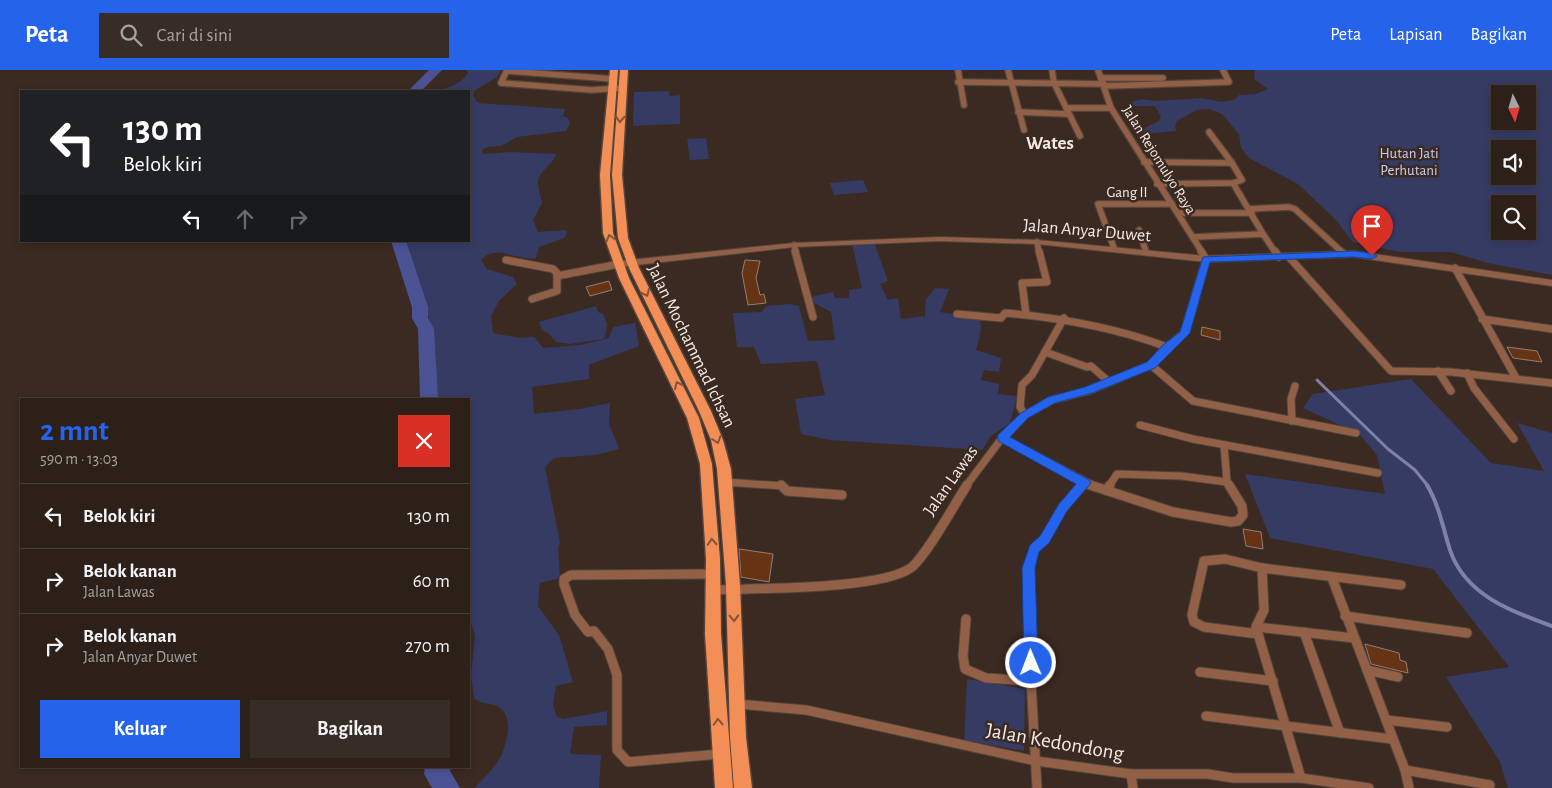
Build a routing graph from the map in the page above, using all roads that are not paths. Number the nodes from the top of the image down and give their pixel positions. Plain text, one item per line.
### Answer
1 (507, 70) edge
2 (624, 70) edge
3 (958, 70) edge
4 (1008, 70) edge
5 (1052, 70) edge
6 (1098, 70) edge
7 (1223, 70) edge
8 (1163, 78) dead end
9 (616, 82) edge
10 (958, 82) junction
11 (1010, 82) junction
12 (1103, 82) junction
13 (1054, 83) junction
14 (964, 105) dead end
15 (1111, 108) junction
16 (1067, 111) junction
17 (1018, 112) junction
18 (1024, 130) dead end
19 (1210, 132) dead end
20 (1080, 136) dead end
21 (1144, 162) junction
22 (1232, 163) junction
23 (1233, 183) junction
24 (1157, 184) junction
25 (1172, 204) junction
26 (1250, 211) junction
27 (1179, 213) junction
28 (1139, 230) dead end
29 (1263, 234) junction
30 (1193, 237) junction
31 (1037, 242) junction
32 (794, 245) junction
33 (1114, 248) junction
34 (1146, 252) junction
35 (1344, 254) junction
36 (1279, 258) junction
37 (1289, 258) junction
38 (1206, 259) junction
39 (506, 260) dead end
40 (632, 262) junction
41 (618, 264) junction
42 (1455, 268) junction
43 (558, 276) junction
44 (1552, 283) edge
45 (532, 298) dead end
46 (957, 314) dead end
47 (1026, 314) junction
48 (813, 317) dead end
49 (1064, 318) junction
50 (1482, 319) junction
51 (1552, 329) edge
52 (1167, 347) junction
53 (1046, 352) junction
54 (1151, 365) junction
55 (1438, 371) junction
56 (1467, 374) junction
57 (1516, 378) junction
58 (1108, 381) junction
59 (1552, 383) edge
60 (1295, 386) dead end
61 (1451, 392) dead end
62 (1024, 416) junction
63 (1292, 421) junction
64 (1140, 425) dead end
65 (1356, 433) dead end
66 (1002, 438) junction
67 (1514, 439) dead end
68 (1224, 445) junction
69 (1378, 473) dead end
70 (725, 482) junction
71 (1227, 482) junction
72 (1085, 483) junction
73 (1106, 490) junction
74 (842, 495) dead end
75 (1262, 568) junction
76 (712, 574) junction
77 (1332, 578) junction
78 (1401, 585) dead end
79 (733, 588) junction
80 (713, 590) junction
81 (1345, 616) junction
82 (966, 619) dead end
83 (1257, 630) junction
84 (1304, 632) junction
85 (1467, 633) dead end
86 (1354, 638) junction
87 (1367, 670) junction
88 (1200, 672) dead end
89 (1398, 677) dead end
90 (1031, 681) junction
91 (1273, 681) junction
92 (737, 704) junction
93 (1206, 716) dead end
94 (1386, 720) junction
95 (1447, 726) dead end
96 (1287, 727) junction
97 (1340, 733) junction
98 (1392, 740) junction
99 (720, 754) junction
100 (1036, 761) junction
101 (1405, 770) junction
102 (1131, 774) junction
103 (1301, 778) junction
104 (1234, 783) edge
105 (1490, 785) dead end
106 (724, 788) edge
107 (743, 788) edge
108 (1037, 788) edge
109 (1133, 788) edge
110 (1369, 788) edge
111 (1409, 788) edge

1 - 9 street
1 - 9 street
2 - 9 main road, Jalan Mochammad Ichsan
3 - 10 street
4 - 11 street
5 - 13 street
6 - 12 street, Jalan Rejomulyo Raya
7 - 12 street
8 - 12 street
9 -> 40 main road, Jalan Mochammad Ichsan
41 -> 9 main road, Jalan Mochammad Ichsan
10 - 11 street
10 - 14 street
11 - 13 street
11 - 17 street
12 - 13 street
12 - 15 street, Jalan Rejomulyo Raya
13 - 16 street
15 - 16 street
15 - 21 street, Jalan Rejomulyo Raya
16 - 17 street
16 - 20 street
17 - 18 street
19 - 22 street
21 - 22 street
21 - 24 street, Jalan Rejomulyo Raya
22 - 23 street
23 - 24 street
23 - 26 street
24 - 25 street, Jalan Rejomulyo Raya
25 - 27 street, Jalan Rejomulyo Raya
25 - 33 street, Gang II
26 - 27 street
26 - 29 street
26 - 35 street
27 - 30 street, Jalan Rejomulyo Raya
28 - 34 street
29 - 30 street
29 - 36 street
30 - 38 street, Jalan Rejomulyo Raya
31 - 32 street, Jalan Anyar Duwet
31 - 33 street, Jalan Anyar Duwet
31 - 47 street
32 - 40 street, Jalan Anyar Duwet
32 - 48 street
33 - 34 street, Jalan Anyar Duwet
34 - 38 street, Jalan Anyar Duwet
35 - 37 street, Jalan Anyar Duwet
35 - 42 street, Jalan Anyar Duwet
36 - 37 street, Jalan Anyar Duwet
36 - 38 street, Jalan Anyar Duwet
37 - 55 street
38 - 52 street, Jalan Lawas
39 - 43 street
40 - 41 street, Jalan Anyar Duwet
40 -> 70 main road, Jalan Mochammad Ichsan
41 - 43 street
76 -> 41 main road, Jalan Mochammad Ichsan
42 - 44 street, Jalan Anyar Duwet
42 - 50 street
43 - 45 street
46 - 47 street
47 - 49 street
49 - 52 street
49 - 53 street
50 - 51 street
50 - 57 street
52 - 54 street, Jalan Lawas
53 - 58 street
53 - 62 street
54 - 58 street, Jalan Lawas
54 - 63 street
55 - 56 street
55 - 61 street
56 - 57 street
56 - 67 street
57 - 59 street
58 - 62 street, Jalan Lawas
60 - 63 street
62 - 66 street, Jalan Lawas
63 - 65 street
64 - 68 street
66 - 72 street
66 - 79 street, Jalan Lawas
68 - 69 street
68 - 71 street
70 - 74 street
70 - 79 main road, Jalan Mochammad Ichsan
71 - 73 street
71 - 73 street
72 - 73 street
72 - 90 street
75 - 77 street
75 - 83 street
75 - 83 street
76 - 80 main road, Jalan Mochammad Ichsan
76 - 99 street
77 - 78 street
77 - 81 street
79 - 80 street, Jalan Lawas
79 -> 92 main road, Jalan Mochammad Ichsan
99 -> 80 main road, Jalan Mochammad Ichsan
81 - 85 street
81 - 86 street
82 - 90 street
83 - 84 street
83 - 91 street
84 - 86 street
84 - 97 street
86 - 87 street
87 - 89 street
87 - 94 street
88 - 91 street
90 - 100 street
91 - 96 street
92 - 100 street, Jalan Kedondong
92 - 107 main road, Jalan Mochammad Ichsan
93 - 96 street
94 - 95 street
94 - 98 street
96 - 97 street
96 - 103 street
97 - 98 street
98 - 101 street
99 - 106 main road, Jalan Mochammad Ichsan
100 - 102 street, Jalan Kedondong
100 - 108 street
101 - 105 street
101 - 111 street
102 - 104 street, Jalan Kedondong
102 - 109 street
103 - 104 street, Jalan Kedondong
103 - 110 street, Jalan Kedondong

